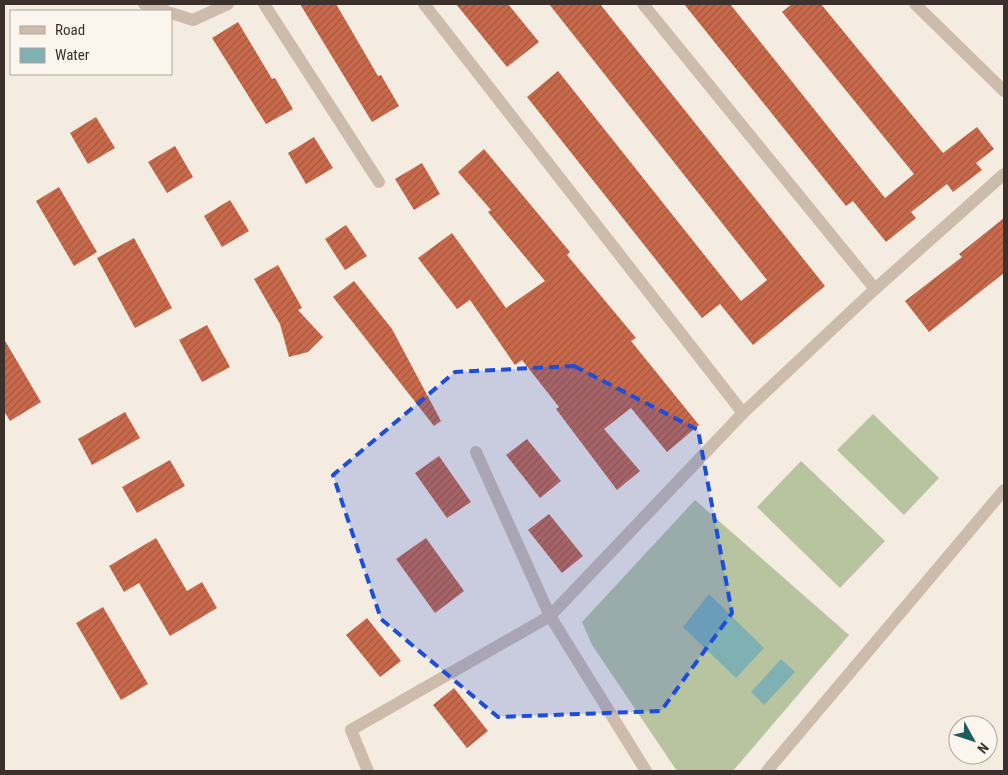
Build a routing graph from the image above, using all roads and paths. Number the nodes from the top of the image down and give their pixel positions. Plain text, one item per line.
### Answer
1 (144, 4) edge
2 (228, 4) edge
3 (264, 4) edge
4 (424, 4) edge
5 (643, 4) edge
6 (915, 4) edge
7 (163, 10) edge
8 (172, 13) edge
9 (1004, 91) edge
10 (1004, 174) edge
11 (379, 182) dead end
12 (875, 289) junction
13 (743, 413) junction
14 (476, 452) dead end
15 (1004, 490) edge
16 (550, 616) junction
17 (368, 771) edge
18 (646, 771) edge
19 (767, 771) edge

1 - 7 street
2 - 8 street
3 - 11 street
4 - 13 street
5 - 12 street
6 - 9 street
10 - 12 street
12 - 13 street
13 - 16 street
14 - 16 street
15 - 19 street
16 - 17 street
16 - 18 street

